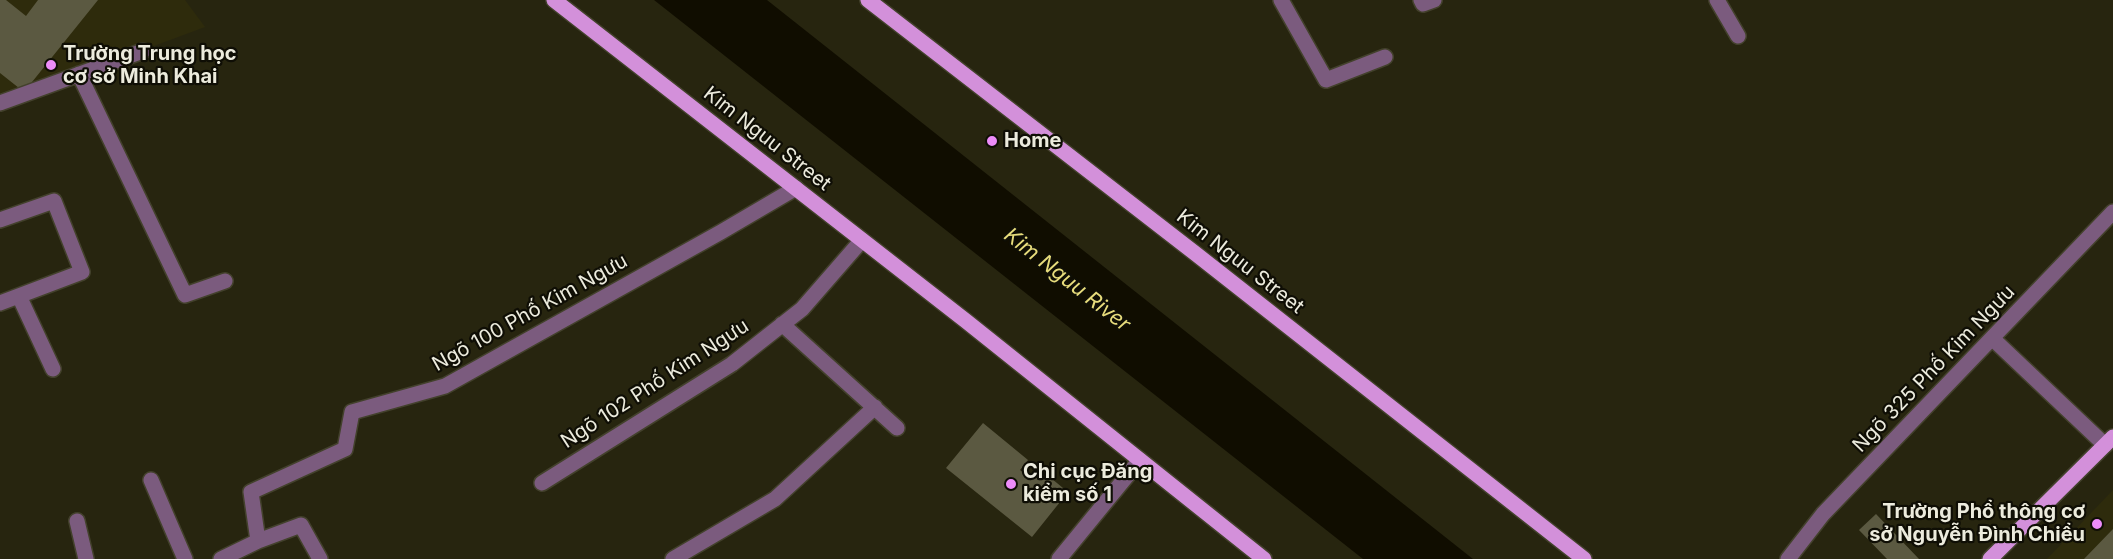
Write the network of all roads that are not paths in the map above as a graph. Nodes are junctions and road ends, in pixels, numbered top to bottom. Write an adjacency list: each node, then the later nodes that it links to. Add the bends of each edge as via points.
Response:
1 (554, 0): 12 (main road, Kim Nguu Street)
2 (868, 0): 38 (main road, Kim Nguu Street)
3 (1281, 0): 9 (street, via 1326,80)
4 (1421, 0): 5 (street, via 1423,4)
5 (1434, 0)
6 (1716, 0): 7 (street)
7 (1738, 36)
8 (143, 51): 10 (street)
9 (1385, 57)
10 (79, 74): 11 (street); 16 (street, via 185,295)
11 (0, 103)
12 (796, 188): 15 (main road, Kim Nguu Street); 29 (street, Ngõ 100 Phố Kim Ngưu, via 445,386 352,412 345,449 251,492)
13 (2113, 212): 20 (street, Ngõ 325 Phố Kim Ngưu)
14 (0, 220): 17 (street, via 54,201 82,272)
15 (862, 240): 19 (street, Ngõ 102 Phố Kim Ngưu, via 802,309); 25 (main road, Kim Nguu Street)
16 (225, 281)
17 (19, 296): 18 (street); 21 (street)
18 (0, 303)
19 (782, 324): 22 (street); 27 (street, Ngõ 102 Phố Kim Ngưu, via 732,364)
20 (1993, 339): 24 (street); 39 (street, Ngõ 325 Phố Kim Ngưu, via 1822,514)
21 (53, 369)
22 (875, 407): 23 (street); 35 (street, via 775,499)
23 (897, 428)
24 (2109, 441): 30 (main road)
25 (1140, 460): 36 (street); 37 (main road, Kim Nguu Street)
26 (151, 480): 32 (street)
27 (542, 483)
28 (77, 521): 31 (street)
29 (258, 541): 33 (street); 34 (street, via 300,525)
30 (1997, 557)
31 (86, 559)
32 (185, 559)
33 (221, 559)
34 (321, 559)
35 (673, 559)
36 (1059, 559)
37 (1264, 559)
38 (1584, 559)
39 (1788, 559)

